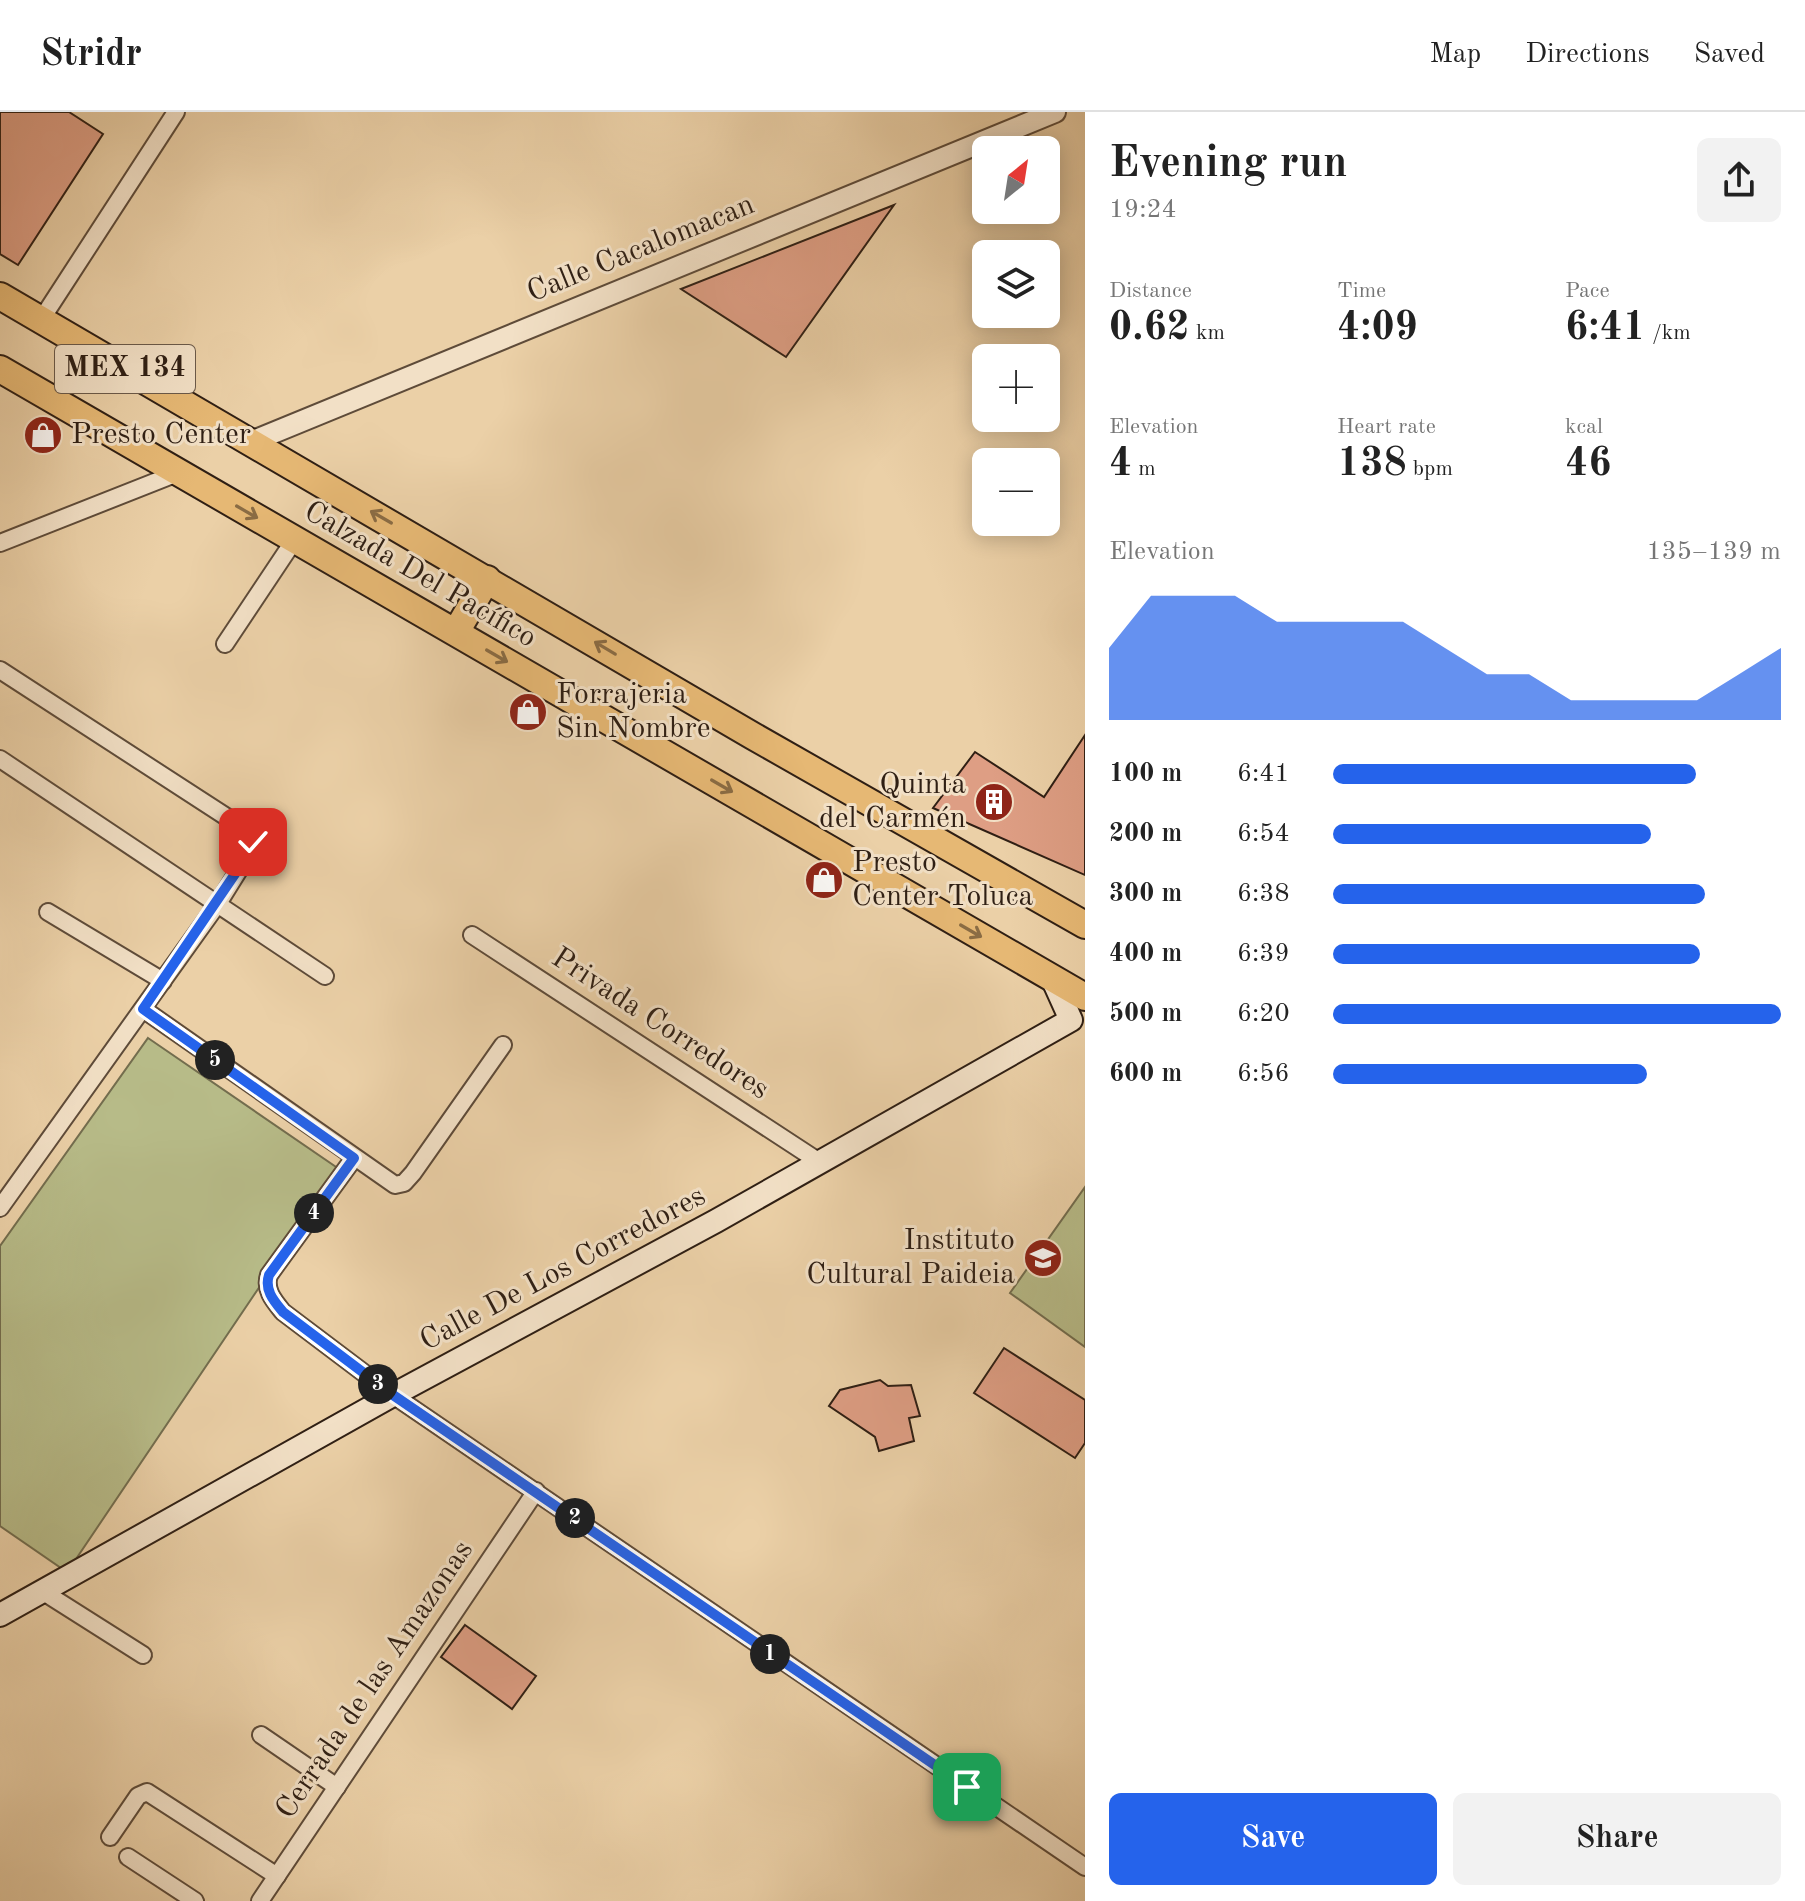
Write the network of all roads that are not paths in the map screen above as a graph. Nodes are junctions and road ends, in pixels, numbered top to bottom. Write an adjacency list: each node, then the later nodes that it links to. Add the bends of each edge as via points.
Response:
1 (176, 112): 4 (street)
2 (1055, 112): 6 (street, Calle Cacalomacan)
3 (0, 296): 4 (main road, MEX 134)
4 (41, 320): 6 (main road, MEX 134)
5 (0, 369): 7 (main road, MEX 134)
6 (251, 442): 10 (main road, Calzada Del Pacífico / MEX 134, one-way to 6)
7 (180, 472): 8 (main road, Calzada Del Pacífico / MEX 134, one-way to 8); 9 (street)
8 (295, 539): 11 (main road, Calzada Del Pacífico / MEX 134); 12 (street)
9 (0, 543)
10 (487, 579): 11 (main road); 17 (main road, Calzada Del Pacífico / MEX 134, one-way to 10)
11 (456, 632): 20 (main road, Calzada Del Pacífico / MEX 134, one-way to 20)
12 (225, 644)
13 (0, 670): 15 (street, via 242,827 252,838 252,849)
14 (0, 759): 15 (street)
15 (219, 902): 19 (street); 21 (street)
16 (48, 912): 21 (street)
17 (1085, 925)
18 (472, 935): 26 (street, Privada Corredores)
19 (325, 976)
20 (1052, 978): 22 (main road, Calzada Del Pacífico / MEX 134); 26 (main road, Calle De Los Corredores, via 1071,1020)
21 (163, 981): 23 (street)
22 (1085, 997)
23 (143, 1009): 25 (street); 27 (street)
24 (503, 1045): 25 (street, via 404,1183 392,1183)
25 (354, 1158): 28 (street, via 269,1275 267,1286 283,1312)
26 (818, 1161): 28 (main road, Calle De Los Corredores)
27 (0, 1208)
28 (393, 1395): 29 (street); 30 (main road, Calle De Los Corredores)
29 (536, 1491): 34 (street, Cerrada de las Amazonas); 37 (street)
30 (42, 1591): 31 (main road, Calle De Los Corredores); 32 (street)
31 (0, 1615)
32 (143, 1655)
33 (261, 1735): 34 (street)
34 (337, 1787): 38 (street, Cerrada de las Amazonas)
35 (110, 1837): 38 (street, via 138,1796 147,1792)
36 (128, 1857): 39 (street)
37 (1085, 1867)
38 (277, 1876): 40 (street, Cerrada de las Amazonas)
39 (195, 1901)
40 (260, 1901)

